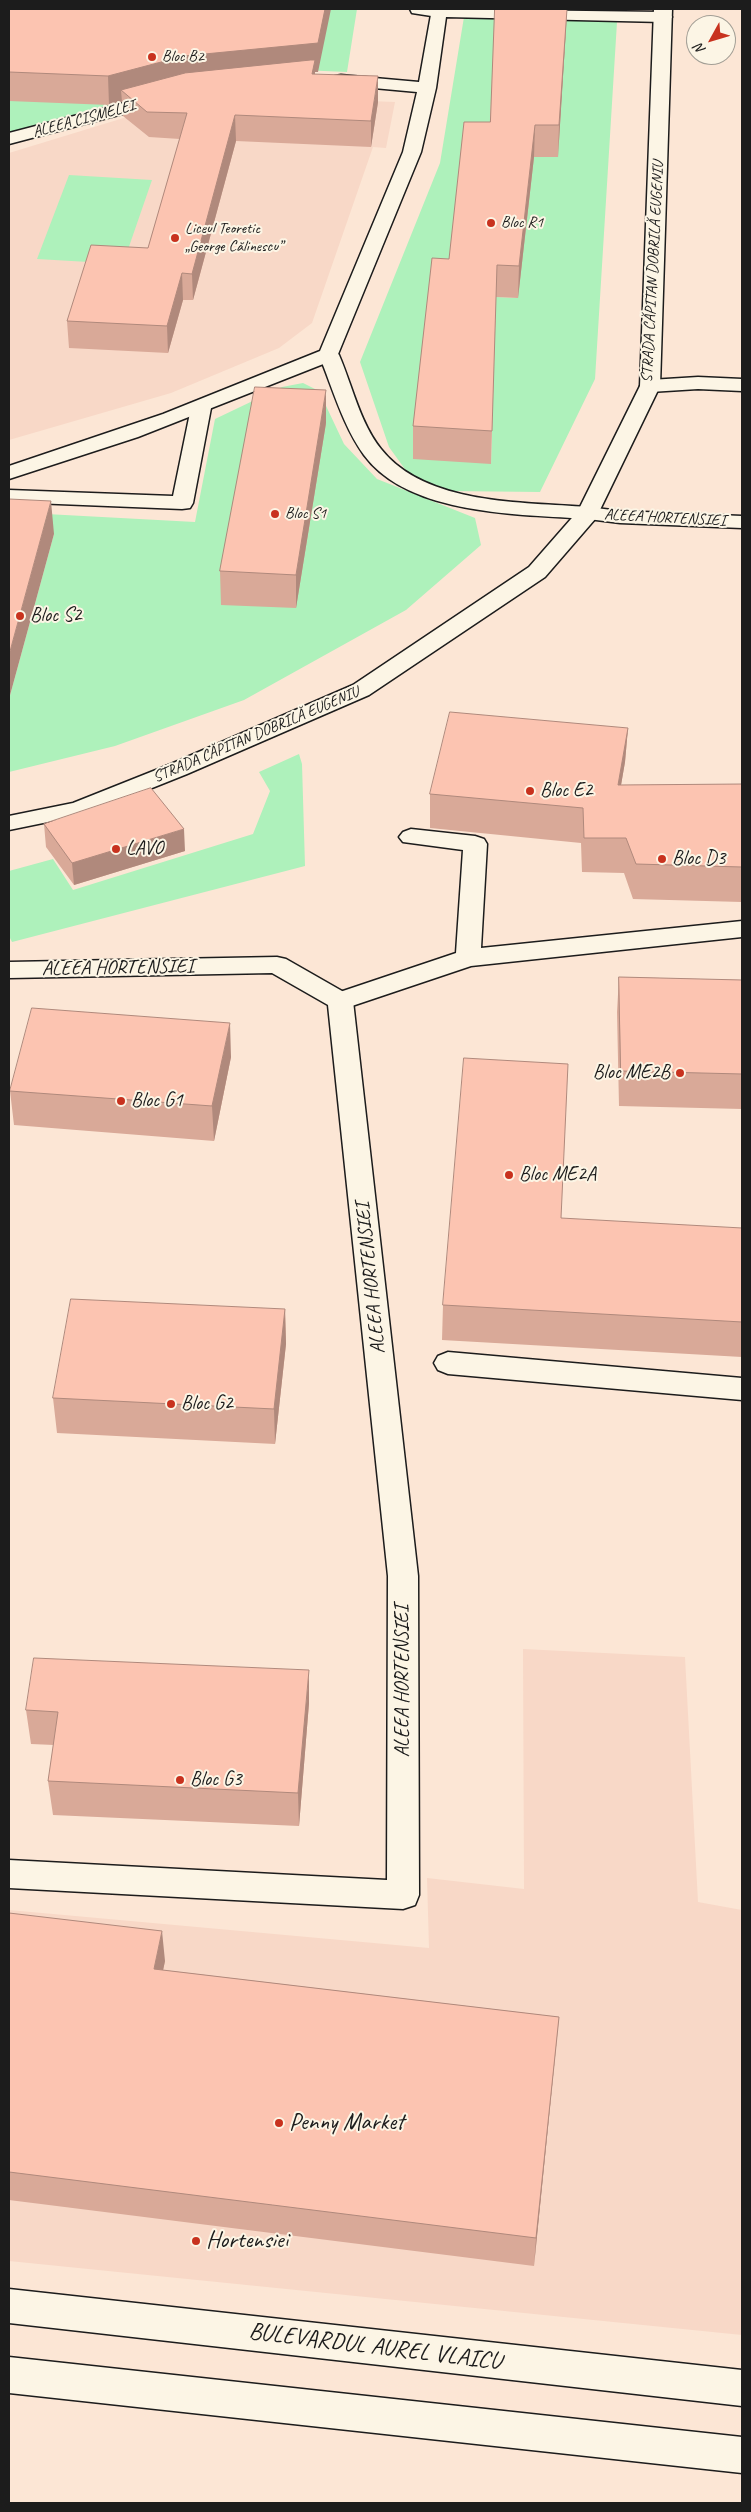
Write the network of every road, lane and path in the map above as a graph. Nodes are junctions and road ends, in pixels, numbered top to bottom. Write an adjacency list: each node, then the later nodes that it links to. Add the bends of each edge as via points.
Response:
1 (418, 9): 2 (street)
2 (438, 12): 3 (street); 5 (street)
3 (663, 13): 10 (street, STRADA CĂPITAN DOBRILĂ EUGENIU)
4 (321, 78): 5 (street)
5 (427, 88): 8 (street, via 412,152)
6 (176, 94): 7 (street, ALEEA CIȘMELEI)
7 (9, 139)
8 (330, 355): 11 (street); 14 (street, ALEEA HORTENSIEI, via 358,426 374,454 404,482 458,501)
9 (742, 385): 10 (street)
10 (650, 386): 14 (street, STRADA CĂPITAN DOBRILĂ EUGENIU)
11 (201, 408): 12 (street); 13 (street, via 182,503)
12 (9, 473)
13 (9, 496)
14 (588, 513): 15 (street, ALEEA HORTENSIEI, via 620,518); 16 (street, STRADA CĂPITAN DOBRILĂ EUGENIU, via 537,572 361,690 79,809)
15 (742, 522)
16 (9, 823)
17 (411, 837): 19 (street, via 475,844)
18 (742, 929): 19 (street)
19 (468, 958): 21 (street)
20 (9, 970): 21 (street, ALEEA HORTENSIEI, via 277,965)
21 (340, 1001): 24 (street, ALEEA HORTENSIEI, via 403,1576 403,1895)
22 (448, 1363): 23 (street)
23 (742, 1389)
24 (9, 1874)
25 (9, 2306): 27 (street, BULEVARDUL AUREL VLAICU)
26 (9, 2375): 28 (street)
27 (742, 2388)
28 (742, 2455)

